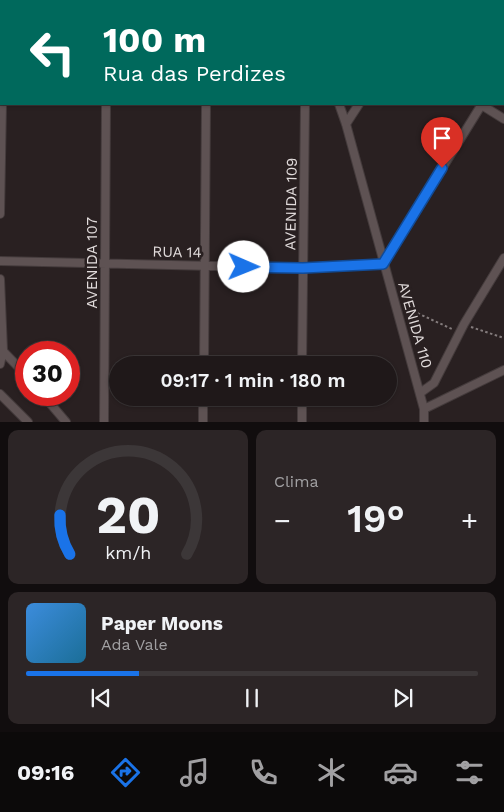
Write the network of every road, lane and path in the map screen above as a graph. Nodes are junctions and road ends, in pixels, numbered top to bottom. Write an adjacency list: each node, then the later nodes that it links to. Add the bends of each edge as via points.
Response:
1 (2, 105): 11 (street)
2 (106, 105): 15 (street, AVENIDA 107)
3 (206, 105): 16 (street)
4 (305, 105): 17 (street, AVENIDA 109)
5 (339, 105): 10 (street, AVENIDA 110)
6 (358, 105): 10 (street)
7 (480, 105): 14 (street)
8 (483, 105): 9 (street)
9 (504, 119)
10 (346, 124): 14 (street, AVENIDA 110)
11 (0, 214)
12 (504, 258): 20 (street)
13 (0, 261): 15 (street, RUA 14)
14 (383, 264): 17 (street, RUA 14); 19 (street, AVENIDA 110)
15 (106, 265): 16 (street, RUA 14); 37 (street, AVENIDA 107)
16 (205, 266): 17 (street, RUA 14); 24 (street)
17 (303, 268): 25 (street, AVENIDA 109)
18 (0, 279): 23 (street)
19 (396, 302): 21 (path); 29 (street, AVENIDA 110)
20 (464, 324): 21 (street); 22 (path)
21 (460, 333): 29 (street, via 434,383)
22 (504, 338)
23 (1, 349): 26 (street); 27 (street)
24 (204, 356)
25 (302, 356)
26 (0, 364)
27 (15, 364)
28 (504, 370): 34 (street)
29 (420, 393): 34 (street, AVENIDA 110)
30 (0, 394): 35 (street)
31 (52, 406): 36 (street)
32 (203, 406): 38 (street)
33 (302, 406): 39 (street)
34 (424, 409): 40 (street, AVENIDA 110)
35 (28, 422)
36 (66, 422)
37 (104, 422)
38 (203, 422)
39 (302, 422)
40 (424, 422)

